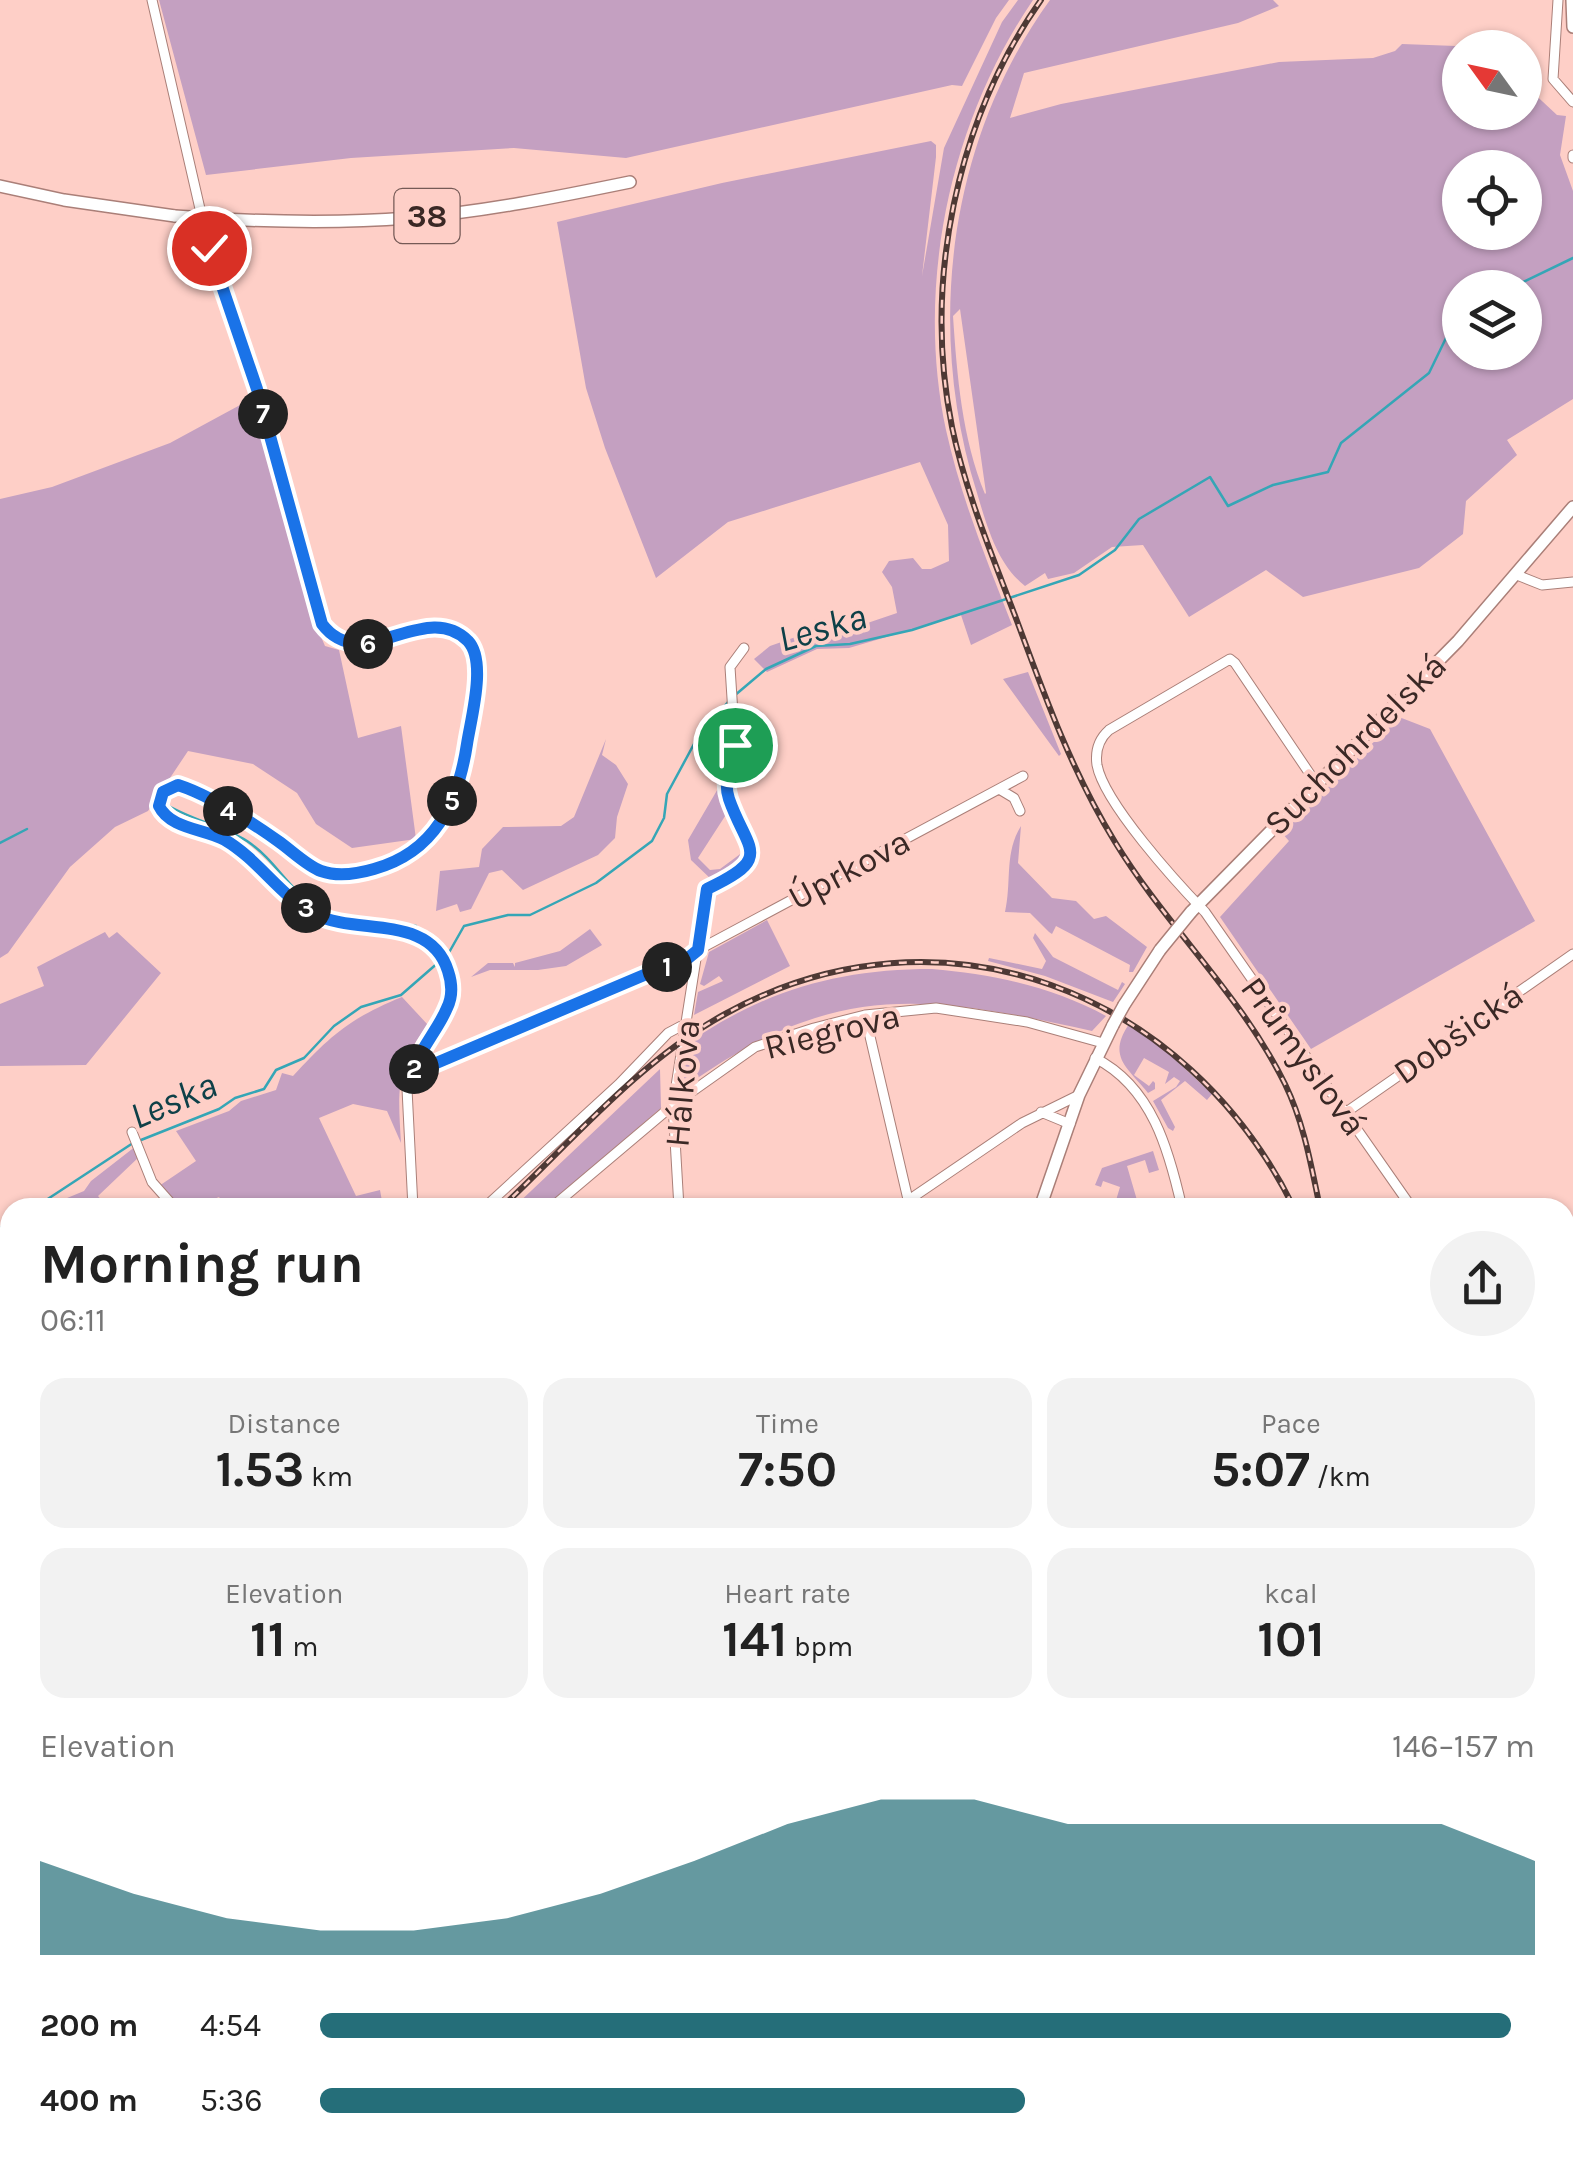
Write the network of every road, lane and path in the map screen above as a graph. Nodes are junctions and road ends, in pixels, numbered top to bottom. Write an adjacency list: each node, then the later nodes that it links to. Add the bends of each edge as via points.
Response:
1 (152, 0): 23 (street, via 209,248 257,389 322,624 344,643 362,646 441,626 472,646 478,668 462,778 422,846 392,864 354,875 320,871 178,785 163,792 159,806 171,820 246,853 318,916 422,936 438,950 452,987 448,1008)
2 (1558, 0): 5 (street, via 1553,79)
3 (1572, 0): 4 (main road)
4 (1573, 27)
5 (1573, 102)
6 (630, 182): 7 (main road, 38, bridge, via 483,210 314,222 175,216)
7 (0, 186)
8 (1573, 507): 9 (main road, Suchohrdelská)
9 (1516, 575): 10 (street, via 1542,585); 13 (main road, Suchohrdelská)
10 (1573, 582)
11 (744, 648): 17 (street, Hálkova, via 730,666 735,745 726,782 752,846 744,867 707,889)
12 (1023, 776): 14 (street, Úprkova)
13 (1316, 783): 16 (main road, Suchohrdelská); 16 (street, Průmyslová, via 1232,660 1106,733 1098,744 1100,774)
14 (1000, 788): 15 (street); 17 (street, Úprkova)
15 (1020, 812)
16 (1194, 908): 21 (main road, Suchohrdelská, bridge); 27 (street, Průmyslová)
17 (698, 950): 20 (street, Hálkova); 23 (street, Úprkova, via 682,963)
18 (1573, 954): 27 (street, Dobšická)
19 (865, 1015): 21 (street, Riegrova, via 936,1008); 25 (street, Riegrova, via 755,1047); 35 (street)
20 (685, 1024): 25 (street, Hálkova); 32 (street)
21 (1103, 1043): 22 (main road, Suchohrdelská)
22 (1095, 1058): 24 (main road, Suchohrdelská); 38 (street, via 1124,1078 1156,1122)
23 (414, 1069): 31 (street, via 407,1089)
24 (1079, 1095): 26 (street); 28 (main road, Suchohrdelská)
25 (673, 1106): 33 (street, Riegrova); 34 (street, Hálkova)
26 (1041, 1112): 28 (street); 36 (street)
27 (1345, 1113): 39 (street, Průmyslová)
28 (1070, 1124): 37 (main road, Suchohrdelská)
29 (135, 1138): 30 (street)
30 (166, 1198)
31 (412, 1198)
32 (495, 1198)
33 (563, 1198)
34 (678, 1198)
35 (908, 1198)
36 (918, 1198)
37 (1044, 1198)
38 (1180, 1198)
39 (1405, 1198)

